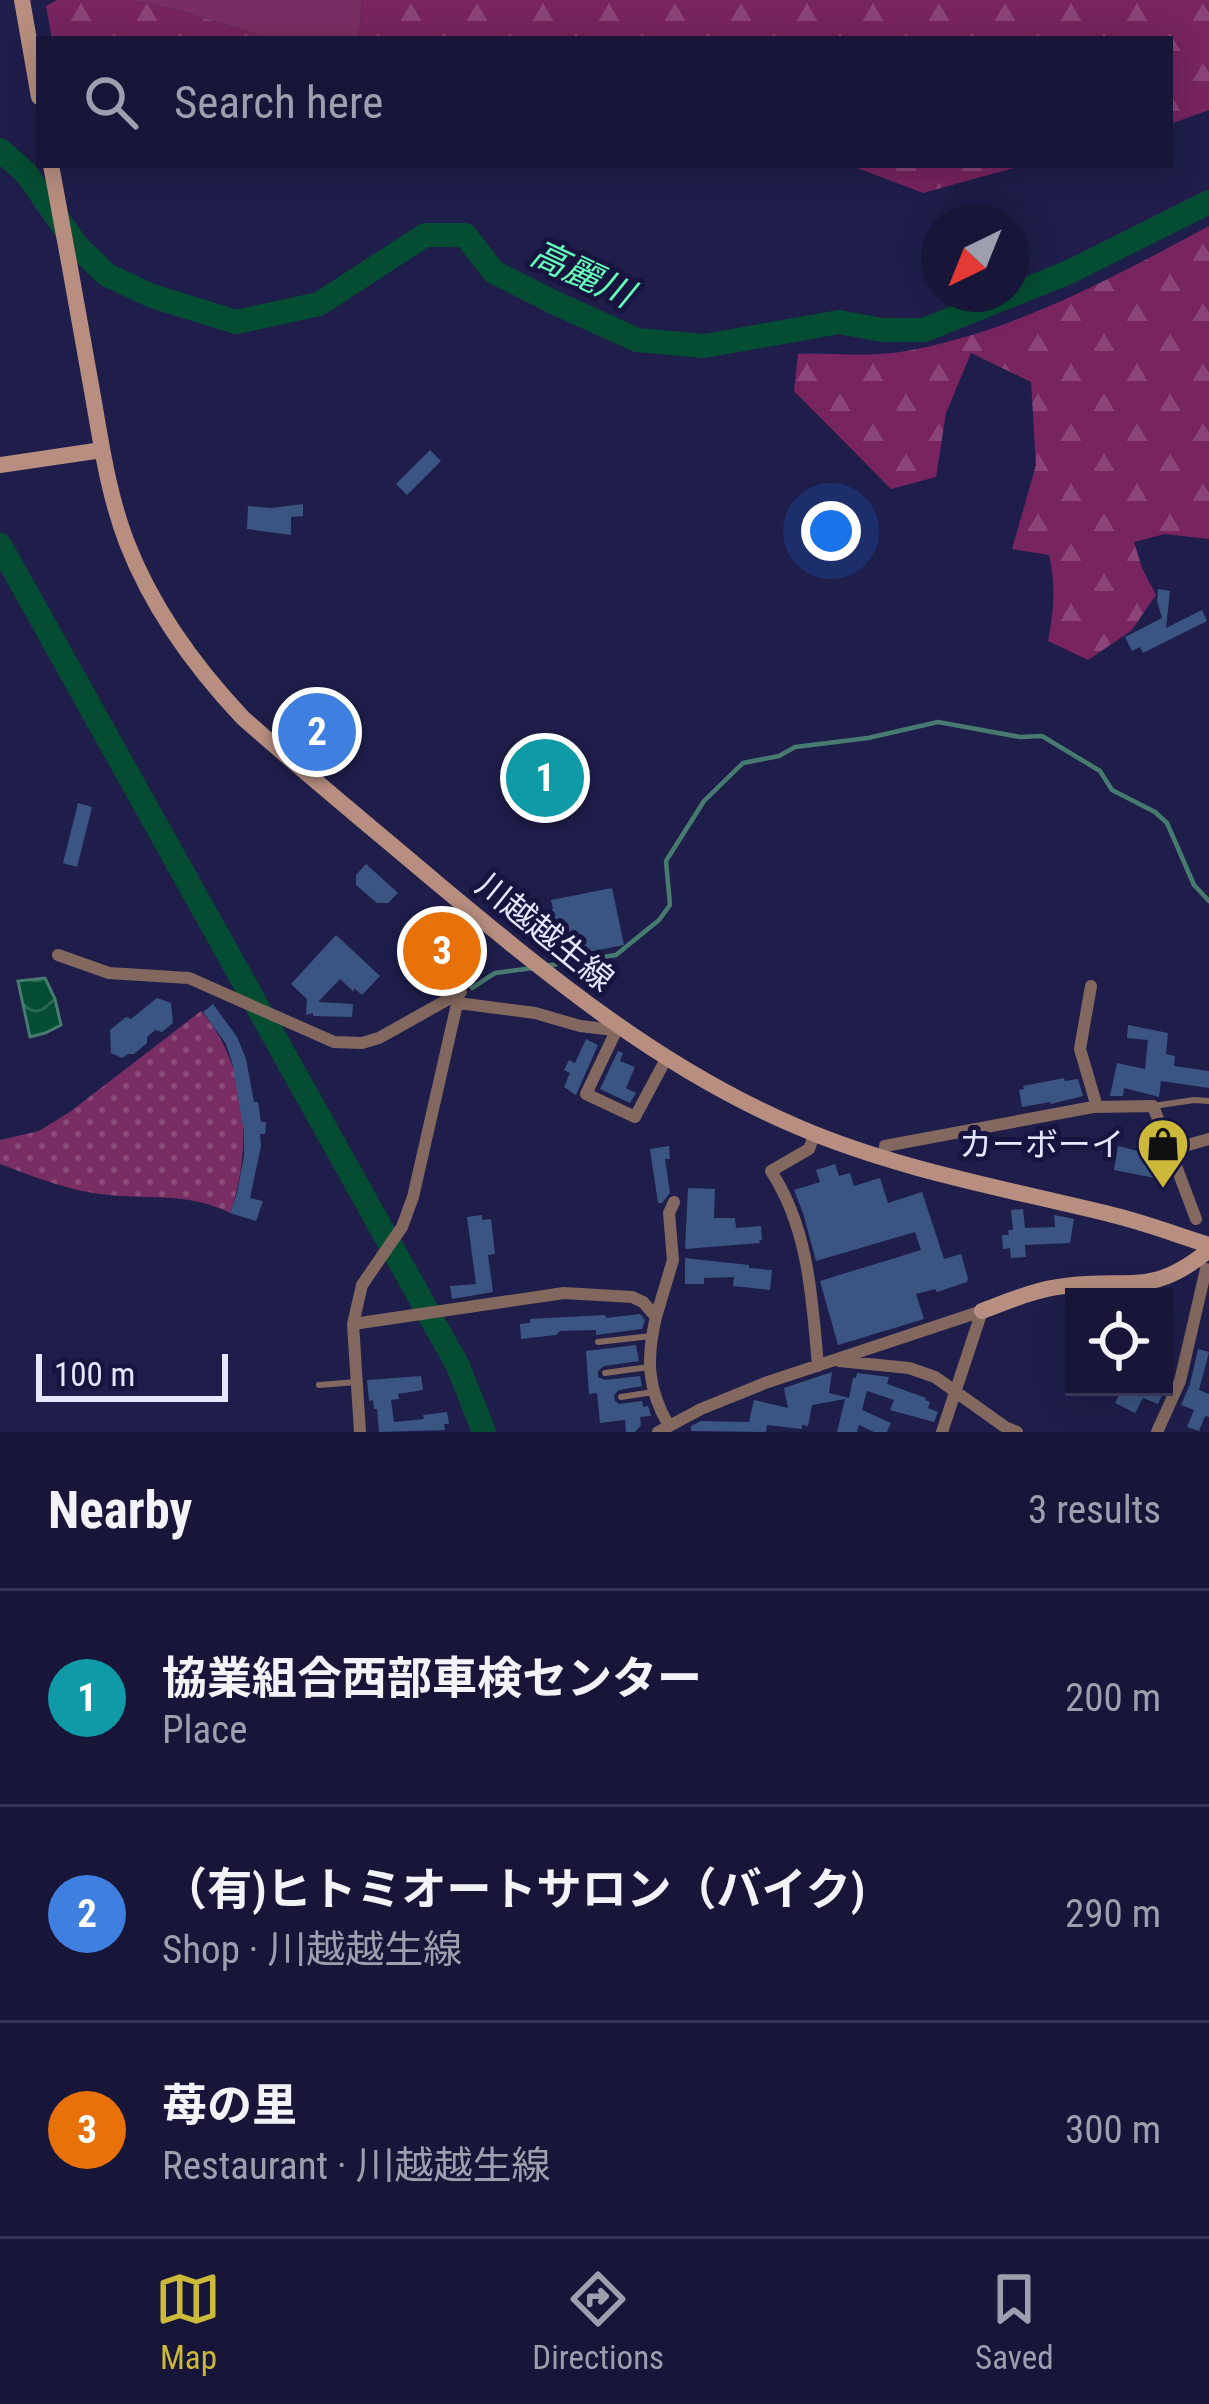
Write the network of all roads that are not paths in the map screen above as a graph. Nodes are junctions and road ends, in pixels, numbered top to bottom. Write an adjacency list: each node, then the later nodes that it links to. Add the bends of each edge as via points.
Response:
1 (22, 0): 2 (main road)
2 (36, 80)
3 (52, 168): 4 (main road, 川越越生線)
4 (102, 450): 5 (main road); 6 (main road, 川越越生線, via 126,542 154,601 215,688)
5 (0, 464)
6 (477, 916): 9 (street); 10 (main road, 川越越生線)
7 (58, 956): 9 (street, via 109,973 189,977 334,1042 380,1038)
8 (1090, 986): 14 (street, via 1080,1049)
9 (460, 998): 10 (street); 24 (street, via 413,1197 358,1294)
10 (620, 1031): 11 (main road, 川越越生線); 11 (street, via 586,1094 635,1117)
11 (666, 1059): 15 (main road, 川越越生線)
12 (1209, 1101): 13 (lane)
13 (1153, 1106): 14 (street); 17 (street)
14 (1097, 1107): 18 (street, via 885,1146)
15 (814, 1133): 18 (main road, 川越越生線); 28 (street, via 808,1149 771,1171 809,1263)
16 (1209, 1139): 17 (street)
17 (1170, 1150): 20 (street)
18 (884, 1158): 21 (main road, 川越越生線, via 1117,1216)
19 (674, 1202): 23 (street, via 674,1260)
20 (1196, 1219)
21 (1208, 1255): 22 (main road, via 1145,1284 1042,1289); 40 (street, via 1180,1381)
22 (982, 1311): 27 (street); 34 (street)
23 (656, 1317): 24 (street, via 632,1298 564,1293); 25 (street)
24 (353, 1324): 31 (street)
25 (652, 1336): 26 (lane); 29 (street)
26 (598, 1342)
27 (837, 1360): 28 (street); 34 (street, via 909,1368)
28 (818, 1366): 36 (street)
29 (649, 1367): 30 (lane); 33 (street)
30 (605, 1373)
31 (357, 1382): 32 (lane); 37 (street)
32 (319, 1385)
33 (653, 1392): 35 (lane); 36 (street)
34 (957, 1392): 38 (street); 39 (street)
35 (621, 1397)
36 (672, 1428)
37 (361, 1432)
38 (942, 1432)
39 (1017, 1432)
40 (1157, 1432)

